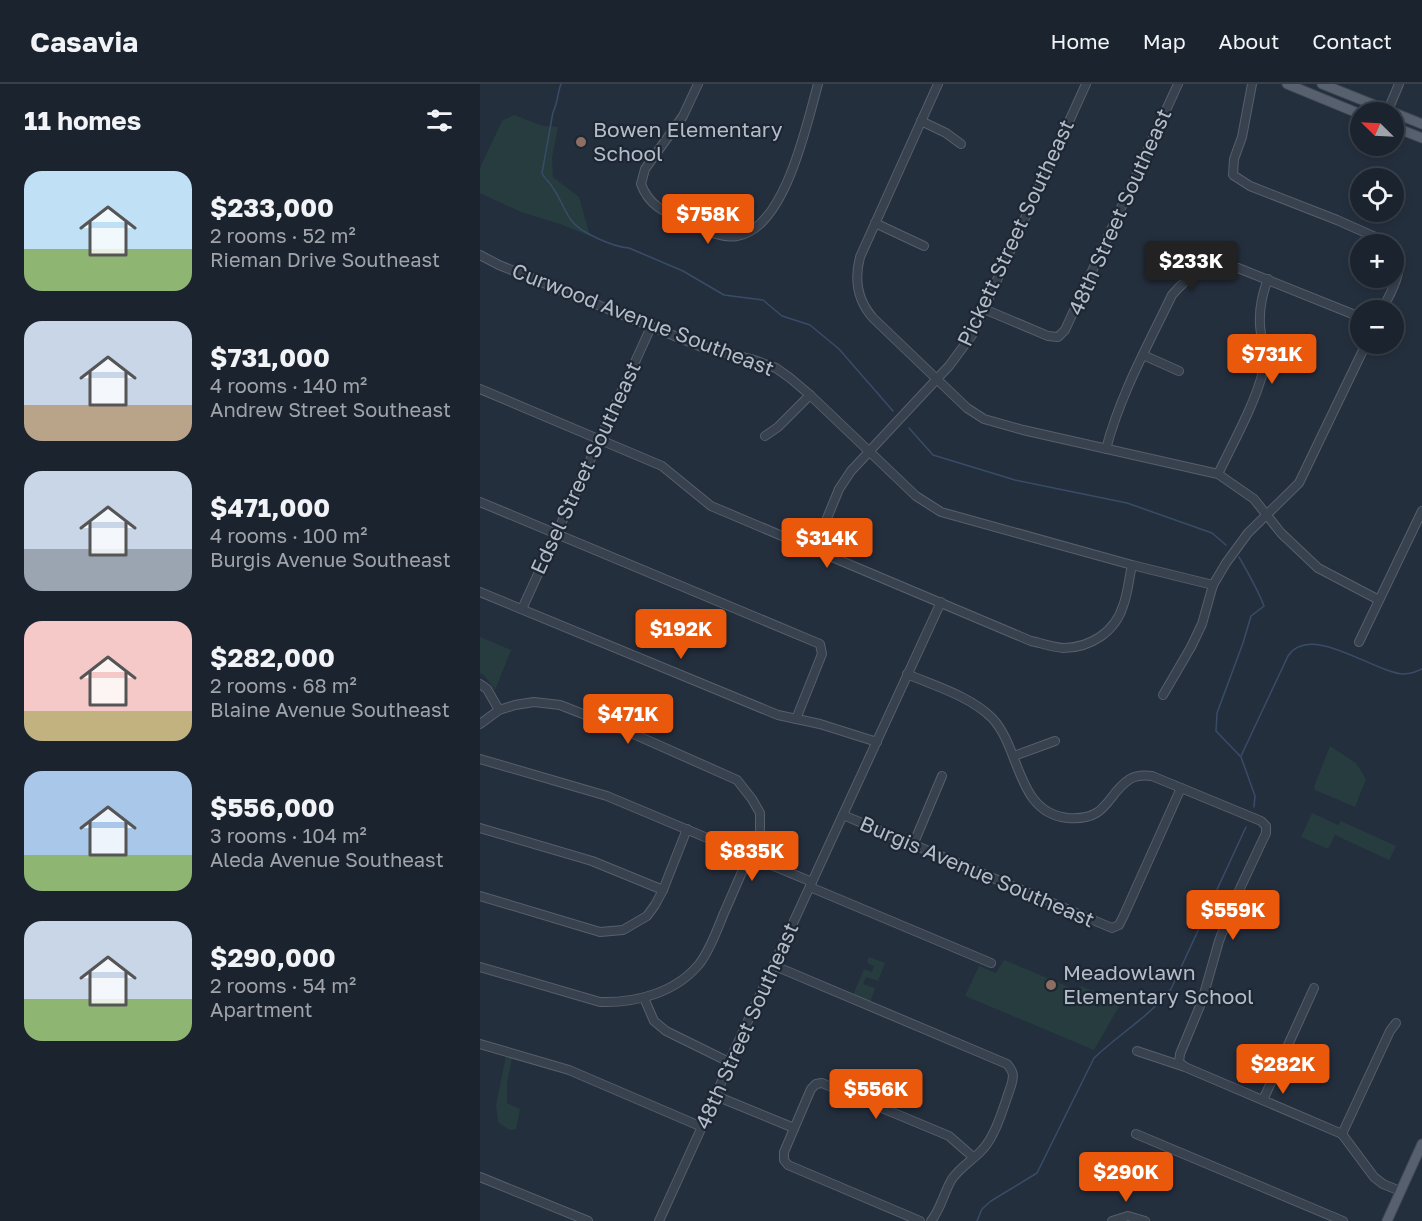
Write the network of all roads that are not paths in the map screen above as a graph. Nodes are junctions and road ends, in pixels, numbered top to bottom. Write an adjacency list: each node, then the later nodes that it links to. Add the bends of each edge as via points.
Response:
1 (699, 84): 2 (street, via 683,116 645,170 641,184 650,202 665,212 711,232 738,237 760,224 784,190)
2 (818, 84)
3 (939, 84): 16 (street)
4 (1086, 84): 26 (street, Pickett Street Southeast)
5 (1178, 84): 26 (street, 48th Street Southeast, via 1069,324 1058,338)
6 (1252, 84): 22 (street, via 1233,175 1250,186)
7 (1287, 84): 10 (main road)
8 (1322, 84): 11 (main road)
9 (1399, 84): 12 (street)
10 (1327, 100): 13 (main road); 14 (main road)
11 (1364, 102)
12 (1390, 102)
13 (1350, 104)
14 (1350, 110)
15 (1404, 118): 17 (main road)
16 (921, 121): 20 (street); 21 (street)
17 (1422, 124)
18 (1404, 131): 19 (main road)
19 (1422, 138)
20 (961, 144)
21 (875, 223): 23 (street); 32 (street, via 857,269 862,302 873,318)
22 (1365, 234)
23 (924, 246)
24 (480, 255): 28 (street, Curwood Avenue Southeast)
25 (1268, 279): 27 (street); 30 (street, via 1238,268 1217,267 1199,272 1172,295); 39 (street, via 1260,310 1263,371)
26 (984, 309): 32 (street, Pickett Street Southeast, via 967,342)
27 (1350, 313)
28 (651, 327): 34 (street, Curwood Avenue Southeast, via 702,347 763,362); 36 (street, Edsel Street Southeast)
29 (1361, 354): 42 (street, via 1299,483)
30 (1143, 355): 31 (street); 37 (street)
31 (1179, 371)
32 (936, 379): 37 (street, via 984,419); 38 (street, Pickett Street Southeast)
33 (480, 389): 36 (street)
34 (810, 395): 35 (street); 38 (street, Curwood Avenue Southeast)
35 (765, 436)
36 (600, 439): 43 (street, Edsel Street Southeast); 44 (street, via 662,466 711,506)
37 (1106, 449): 39 (street)
38 (868, 451): 44 (street, Pickett Street Southeast, via 839,489); 45 (street, Curwood Avenue Southeast, via 916,496 941,512)
39 (1218, 474): 42 (street, via 1254,500)
40 (480, 502): 43 (street)
41 (1422, 511): 48 (street)
42 (1268, 516): 46 (street, via 1248,533); 48 (street, via 1318,568)
43 (555, 534): 50 (street, Edsel Street Southeast); 56 (street, via 820,644 822,654)
44 (814, 550): 49 (street)
45 (1132, 565): 46 (street, Curwood Avenue Southeast); 49 (street, via 1119,616 1106,633 1084,644 1063,648 1031,640)
46 (1214, 585): 54 (street, via 1202,624)
47 (480, 592): 50 (street)
48 (1378, 600): 51 (street)
49 (941, 602): 52 (street, 48th Street Southeast)
50 (522, 609): 56 (street)
51 (1359, 642)
52 (907, 674): 59 (street, 48th Street Southeast); 60 (street, via 981,708 994,720)
53 (480, 684): 55 (street)
54 (1163, 695)
55 (499, 710): 57 (street); 68 (street, via 534,702 560,705 737,780 760,813 760,833)
56 (796, 719): 59 (street)
57 (480, 724)
58 (1055, 741): 60 (street)
59 (876, 742): 64 (street, 48th Street Southeast)
60 (1014, 756): 63 (street, via 1030,795 1044,810 1066,818 1092,815 1107,806 1131,778 1140,775)
61 (480, 759): 66 (street, via 607,796)
62 (942, 776): 67 (street)
63 (1181, 788): 67 (street, Burgis Avenue Southeast, via 1124,915 1119,925 1112,928); 81 (street, via 1266,826 1219,941 1202,1001 1180,1054 1179,1062)
64 (843, 815): 67 (street, Burgis Avenue Southeast); 69 (street, 48th Street Southeast)
65 (480, 828): 70 (street, via 592,861)
66 (687, 829): 68 (street); 70 (street)
67 (913, 845)
68 (749, 855): 69 (street); 76 (street, via 700,962 664,991)
69 (811, 884): 72 (street); 73 (street, 48th Street Southeast)
70 (663, 890): 71 (street, via 647,916 623,930 611,932 586,929)
71 (480, 896)
72 (991, 963)
73 (775, 966): 80 (street, 48th Street Southeast); 89 (street, via 1007,1064 1013,1071 1011,1086 988,1142)
74 (480, 967): 76 (street, via 600,1002)
75 (1314, 988): 83 (street)
76 (644, 998): 80 (street, via 654,1021)
77 (1396, 1023): 87 (street)
78 (480, 1044): 84 (street, via 569,1070)
79 (1137, 1051): 81 (street)
80 (729, 1062): 82 (street, 48th Street Southeast)
81 (1185, 1067): 83 (street)
82 (716, 1096): 84 (street, 48th Street Southeast); 85 (street)
83 (1263, 1100): 87 (street)
84 (702, 1127): 93 (street, 48th Street Southeast)
85 (794, 1128): 89 (street, via 811,1089 822,1083 949,1136); 94 (street, via 784,1152 788,1165)
86 (1136, 1134): 98 (street)
87 (1342, 1134): 91 (street, via 1374,1177)
88 (1422, 1144): 91 (main road)
89 (972, 1157): 95 (street, via 952,1180)
90 (480, 1177): 92 (street)
91 (1400, 1191): 99 (main road)
92 (588, 1221)
93 (659, 1221)
94 (920, 1221)
95 (931, 1221)
96 (1112, 1221): 97 (street, via 1128,1216)
97 (1144, 1221)
98 (1343, 1221)
99 (1387, 1221)

